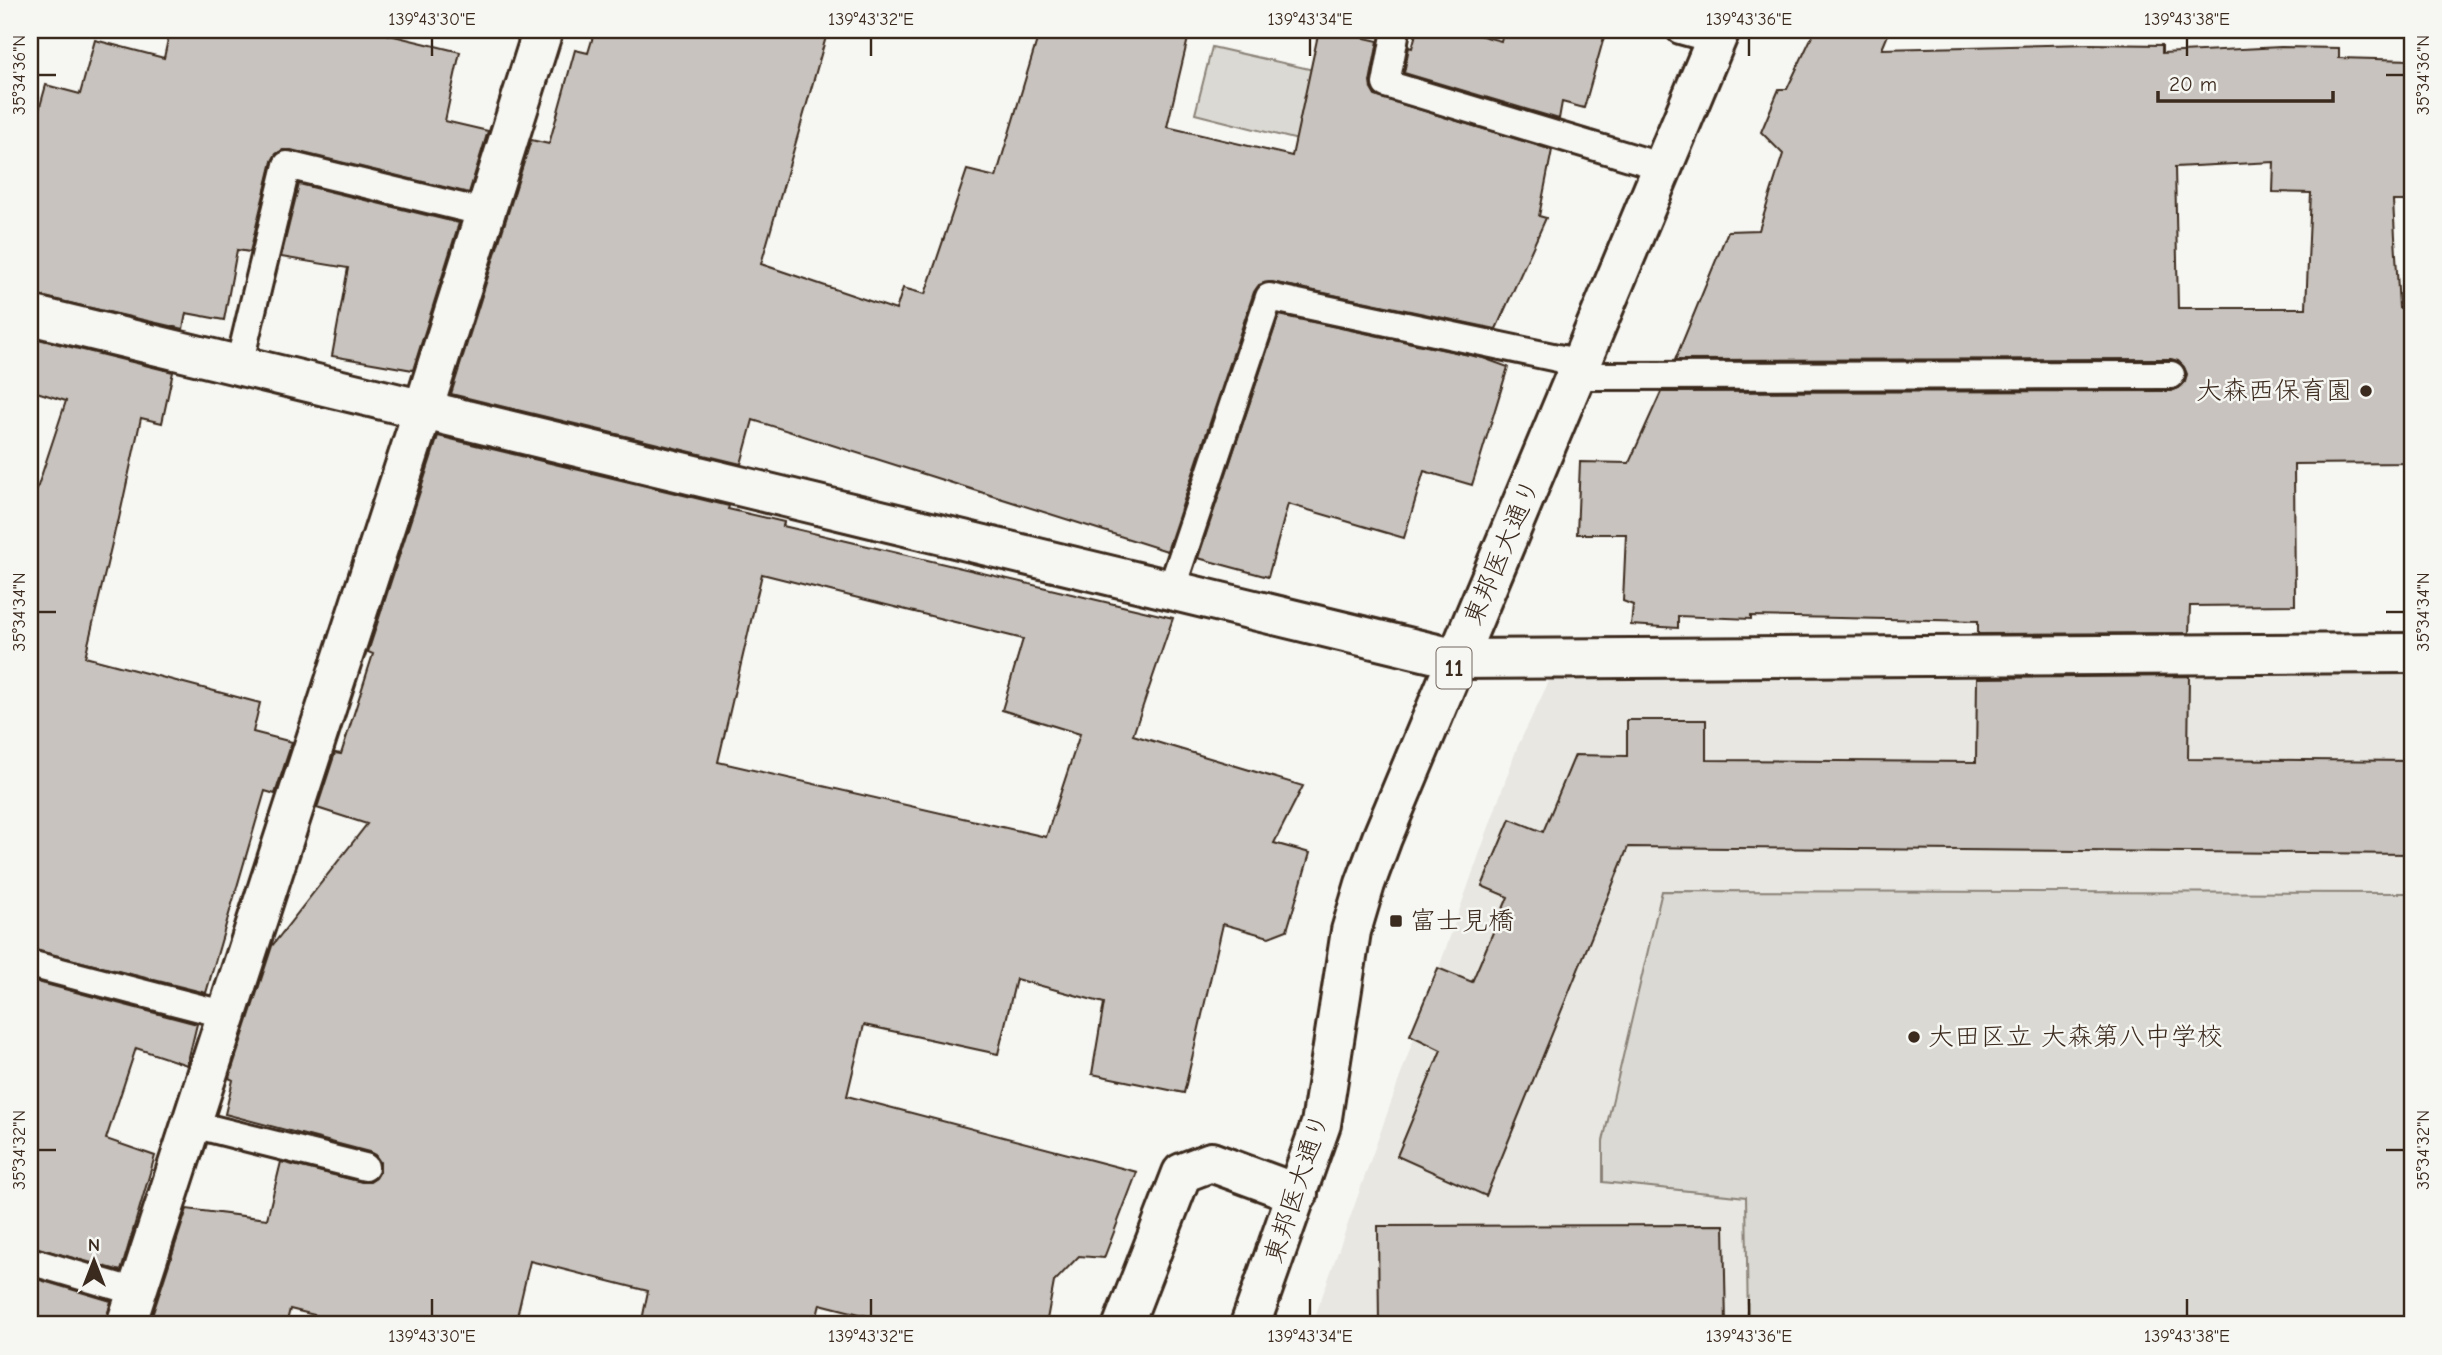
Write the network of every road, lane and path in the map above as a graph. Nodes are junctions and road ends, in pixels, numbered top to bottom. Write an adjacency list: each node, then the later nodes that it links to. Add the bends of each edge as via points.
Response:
1 (544, 30): 5 (street)
2 (1396, 30): 4 (lane, via 1386,84)
3 (1705, 33): 4 (street, 東邦医大通り / 11)
4 (1663, 167): 8 (street, 東邦医大通り / 11)
5 (486, 213): 7 (lane, via 287,165); 10 (street)
6 (30, 315): 7 (street)
7 (239, 365): 10 (street)
8 (1578, 369): 9 (lane); 11 (lane, via 1269,297); 13 (street, 東邦医大通り / 11)
9 (2171, 375)
10 (423, 410): 11 (street); 15 (street)
11 (1171, 590): 13 (street)
12 (2412, 653): 13 (street)
13 (1457, 659): 18 (street, 東邦医大通り / 11, via 1365,884 1352,931 1321,1124)
14 (30, 964): 15 (lane)
15 (227, 1015): 16 (street)
16 (192, 1124): 17 (lane); 20 (street)
17 (365, 1167)
18 (1298, 1194): 21 (street, via 1211,1162 1182,1173); 22 (street, 東邦医大通り / 11)
19 (30, 1261): 20 (lane)
20 (131, 1309)
21 (1123, 1325)
22 (1250, 1325)

